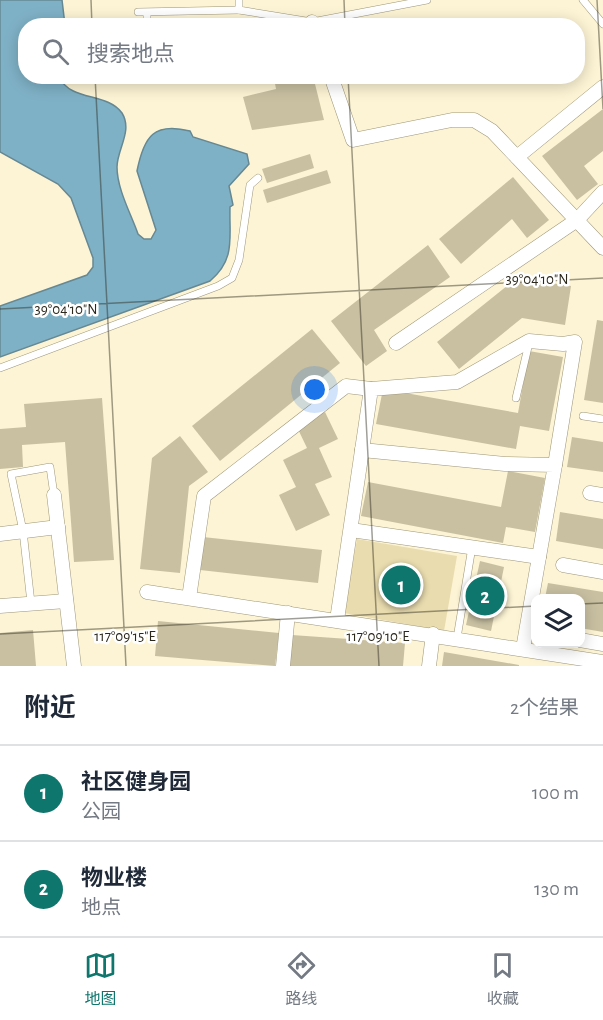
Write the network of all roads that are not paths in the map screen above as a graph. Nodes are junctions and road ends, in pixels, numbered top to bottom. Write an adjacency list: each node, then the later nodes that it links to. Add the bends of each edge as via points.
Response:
1 (239, 0): 4 (lane)
2 (427, 0): 9 (lane)
3 (583, 0): 10 (lane)
4 (239, 10): 6 (lane); 8 (lane)
5 (138, 12): 6 (lane)
6 (147, 13): 7 (lane)
7 (147, 18)
8 (281, 18)
9 (342, 18)
10 (603, 24)
11 (334, 84): 13 (street, via 353,140 452,120 474,120 492,131)
12 (603, 87): 13 (street)
13 (517, 157): 16 (street)
14 (258, 178): 20 (lane, via 250,185 239,260 232,278)
15 (603, 192): 16 (street)
16 (577, 220): 17 (street); 19 (street)
17 (603, 248)
18 (530, 341): 21 (street, via 458,382); 22 (lane); 26 (street, via 575,342)
19 (396, 343)
20 (0, 368)
21 (371, 389): 25 (street); 37 (street, via 346,386 204,496)
22 (516, 398)
23 (583, 416): 24 (lane)
24 (603, 419)
25 (362, 450): 26 (street); 29 (street)
26 (555, 465): 33 (street)
27 (54, 495): 28 (street); 30 (lane, via 50,467 11,474)
28 (58, 527): 30 (street); 38 (street)
29 (351, 530): 32 (street); 42 (street)
30 (23, 531): 31 (street); 39 (lane)
31 (0, 534)
32 (472, 547): 33 (street); 44 (lane)
33 (539, 557): 47 (street)
34 (563, 566): 35 (street)
35 (603, 572)
36 (147, 592): 37 (street)
37 (189, 598): 41 (street)
38 (66, 601): 39 (street); 50 (street)
39 (31, 603): 40 (street)
40 (0, 606)
41 (288, 613): 42 (street); 51 (street)
42 (337, 620): 43 (street)
43 (433, 634): 44 (street); 52 (street)
44 (457, 638): 47 (street)
45 (585, 641): 46 (street)
46 (603, 644)
47 (523, 649): 48 (street)
48 (568, 661): 49 (street)
49 (603, 662)
50 (74, 666)
51 (283, 666)
52 (429, 666)

